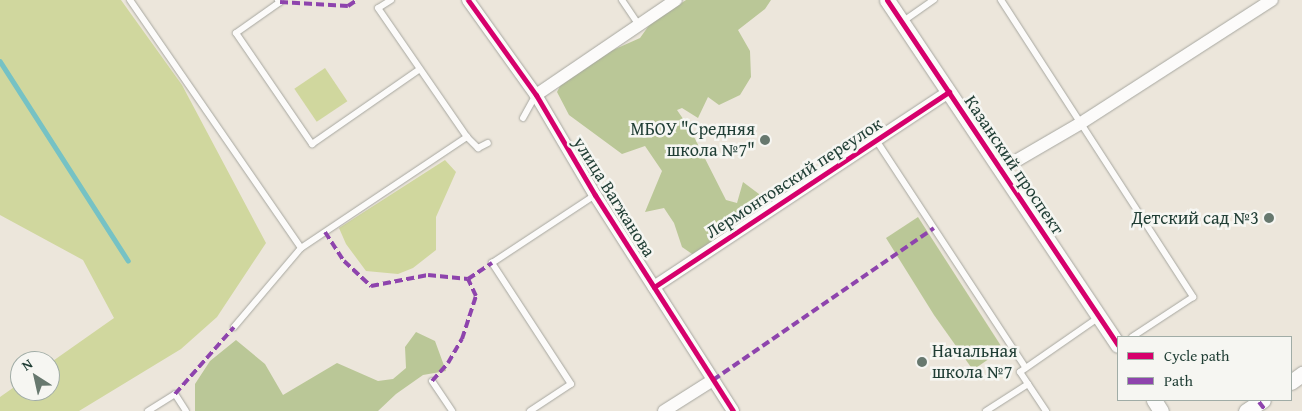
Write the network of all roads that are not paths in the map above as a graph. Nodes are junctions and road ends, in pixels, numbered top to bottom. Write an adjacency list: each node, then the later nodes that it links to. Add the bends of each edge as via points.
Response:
1 (130, 0): 23 (lane)
2 (278, 0): 13 (lane, via 280,2 236,33 312,144)
3 (391, 0): 13 (lane, via 378,8)
4 (468, 0): 15 (street, улица Вагжанова)
5 (622, 0): 12 (lane)
6 (676, 0): 12 (street)
7 (887, 0): 11 (street, Казанский проспект)
8 (934, 0): 11 (lane)
9 (1001, 0): 17 (lane)
10 (1272, 0): 17 (street)
11 (902, 22): 14 (street, Казанский проспект)
12 (639, 25): 15 (street)
13 (420, 69): 18 (lane)
14 (949, 92): 19 (street, Лермонтовский переулок); 21 (street, Казанский проспект)
15 (536, 95): 16 (lane); 22 (street, улица Вагжанова)
16 (523, 118)
17 (1081, 123): 21 (street); 27 (lane, via 1193,297)
18 (467, 137): 20 (lane, via 478,148); 23 (lane)
19 (876, 140): 24 (street, Лермонтовский переулок); 29 (lane)
20 (488, 142)
21 (1002, 169): 25 (street, Казанский проспект)
22 (596, 196): 24 (street, улица Вагжанова); 37 (lane, via 492,263 571,384)
23 (301, 248): 26 (lane)
24 (654, 287): 30 (street, улица Вагжанова)
25 (1099, 317): 28 (street, Казанский проспект); 29 (lane)
26 (234, 327)
27 (1134, 336)
28 (1117, 344)
29 (1025, 367): 32 (lane, via 1020,372)
30 (713, 380): 38 (street); 39 (street, улица Вагжанова)
31 (432, 381): 36 (lane)
32 (1028, 384): 40 (lane); 41 (lane)
33 (1261, 401): 42 (street)
34 (148, 411): 35 (lane, via 175,394)
35 (186, 411)
36 (452, 411)
37 (530, 411)
38 (664, 411)
39 (733, 411)
40 (986, 411)
41 (1046, 411)
42 (1246, 411)

